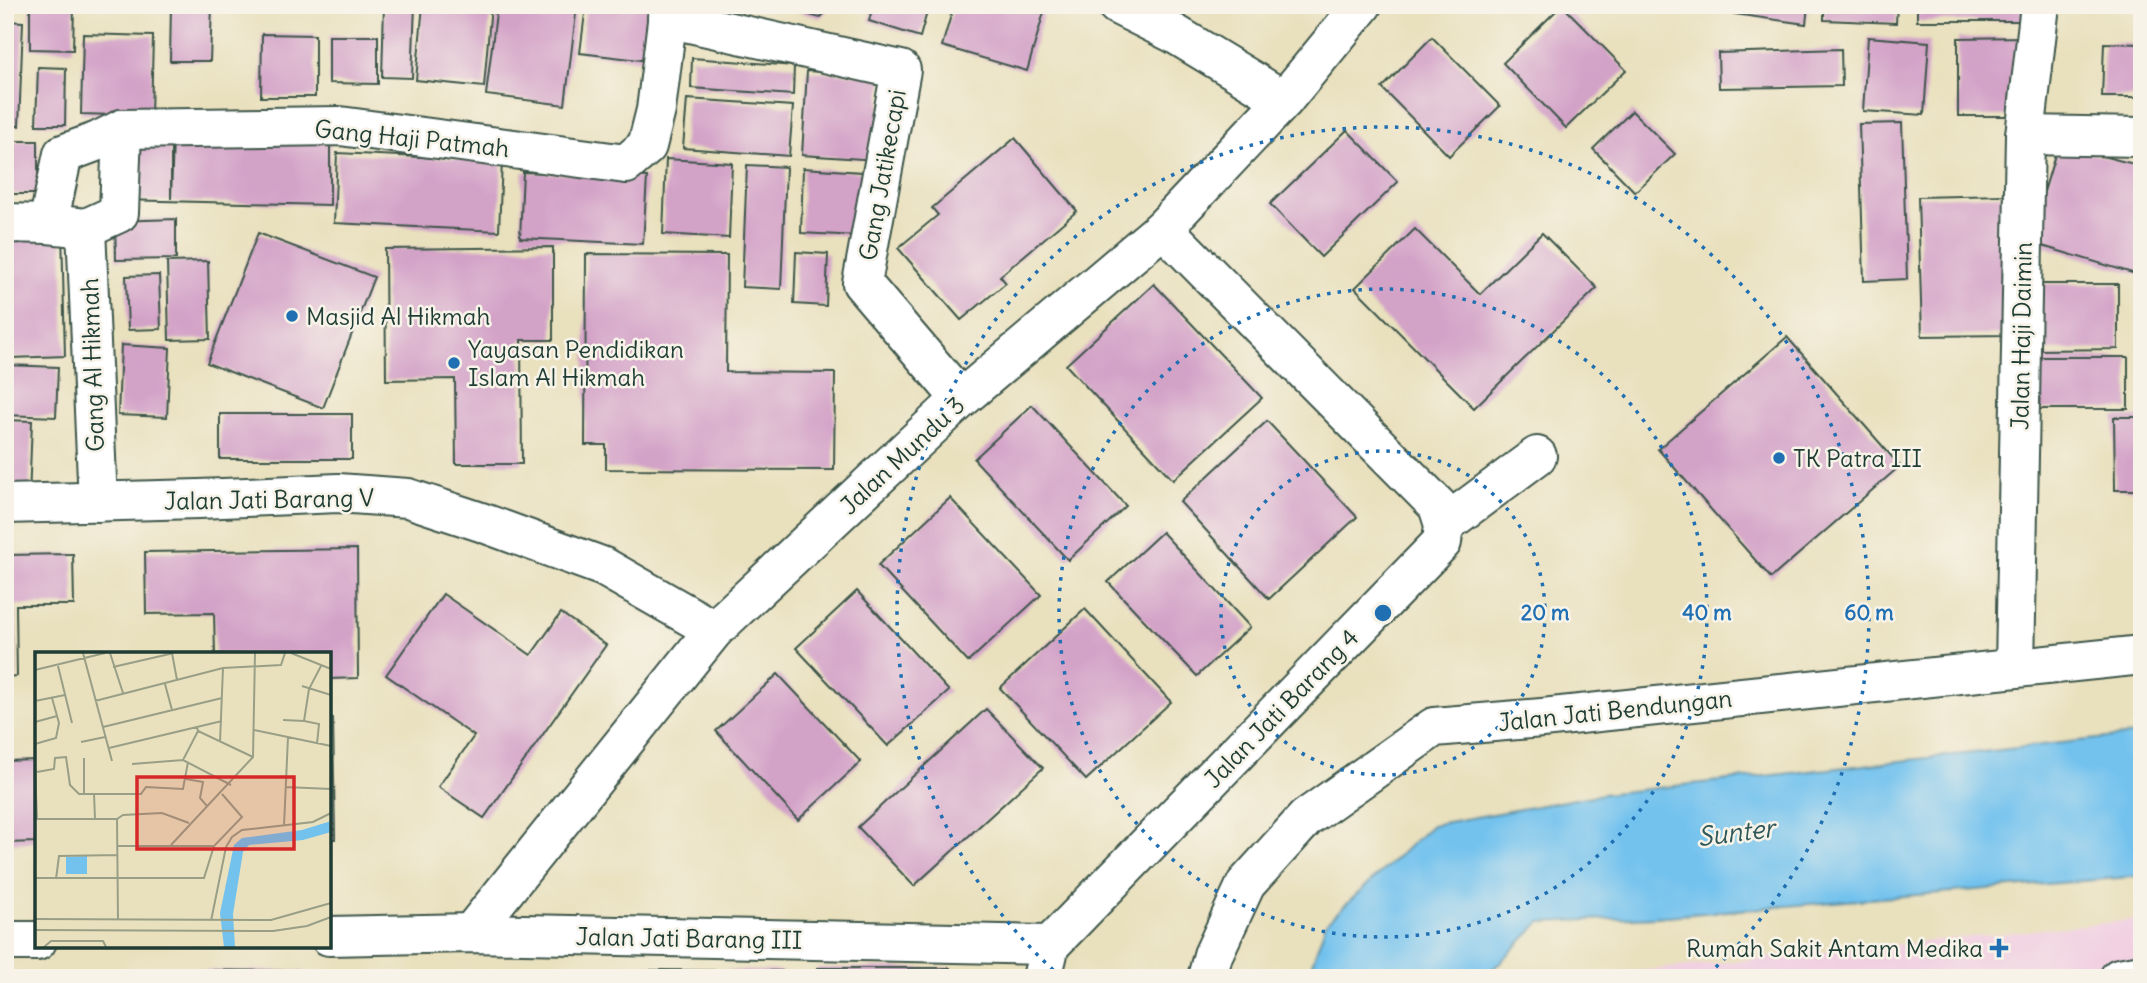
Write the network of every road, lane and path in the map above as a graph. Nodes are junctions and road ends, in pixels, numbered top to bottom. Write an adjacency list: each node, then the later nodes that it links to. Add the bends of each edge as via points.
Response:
1 (1117, 5): 5 (street)
2 (1362, 5): 5 (street, Jalan Mundu 3)
3 (2040, 5): 7 (street, Jalan Haji Daimin)
4 (668, 12): 6 (street, Gang Haji Patmah, via 647,146 626,164 340,126); 13 (street, Gang Jatikecapi, via 901,70 863,283)
5 (1284, 100): 12 (street, Jalan Mundu 3)
6 (122, 129): 10 (street, Gang Haji Patmah, via 63,154); 11 (street, via 119,213)
7 (2025, 135): 8 (street); 20 (street, Jalan Haji Daimin)
8 (2142, 137)
9 (5, 223): 10 (street)
10 (48, 224): 11 (street)
11 (86, 228): 15 (street, Gang Al Hikmah)
12 (1163, 228): 13 (street, Jalan Mundu 3); 17 (street, via 1438,506)
13 (961, 399): 18 (street, Jalan Mundu 3)
14 (1537, 456): 17 (street)
15 (98, 502): 16 (street, Jalan Jati Barang V); 18 (street, Jalan Jati Barang V, via 338,493 408,498 604,567)
16 (5, 504)
17 (1444, 525): 25 (street, Jalan Jati Barang 4, via 1442,542)
18 (714, 630): 21 (street, Jalan Mundu 3)
19 (2142, 655): 20 (street, Jalan Jati Bendungan)
20 (2015, 668): 27 (street, Jalan Jati Bendungan, via 1434,727 1306,818 1246,884)
21 (471, 933): 22 (street, Jalan Jati Barang III); 25 (street, Jalan Jati Barang III)
22 (331, 936)
23 (5, 941): 24 (street)
24 (35, 941)
25 (1046, 961)
26 (2142, 974): 28 (street)
27 (1207, 978)
28 (2119, 978)

